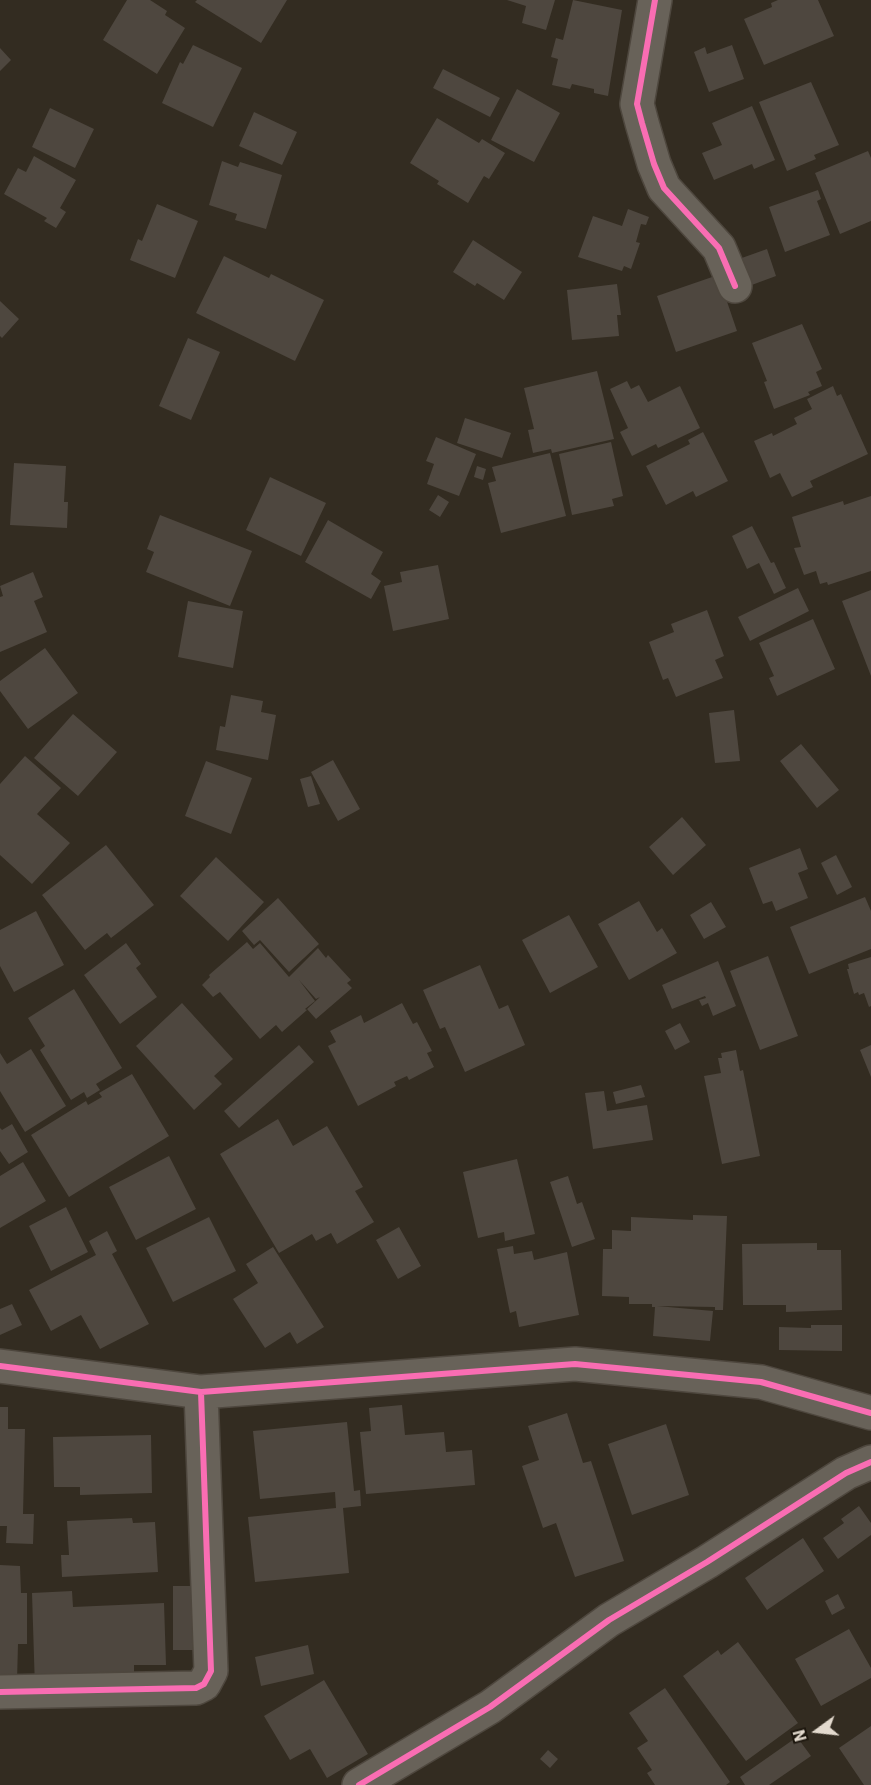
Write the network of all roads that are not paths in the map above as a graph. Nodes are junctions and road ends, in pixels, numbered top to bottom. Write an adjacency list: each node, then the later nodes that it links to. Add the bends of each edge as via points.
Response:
1 (655, 0): 2 (street, via 636,104 664,188 719,248)
2 (735, 286)
3 (0, 1366): 4 (street)
4 (201, 1392): 5 (street, via 574,1364 761,1382); 7 (street, via 211,1671 204,1684 196,1688)
5 (871, 1413)
6 (871, 1462): 8 (street, via 846,1473 609,1620 490,1707)
7 (0, 1692)
8 (359, 1785)

